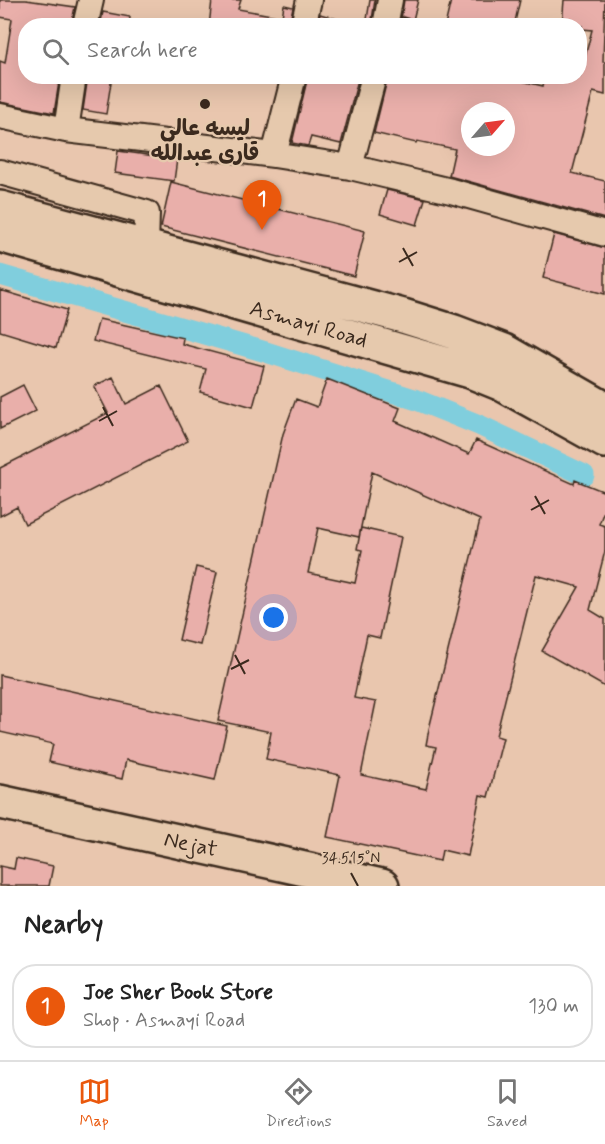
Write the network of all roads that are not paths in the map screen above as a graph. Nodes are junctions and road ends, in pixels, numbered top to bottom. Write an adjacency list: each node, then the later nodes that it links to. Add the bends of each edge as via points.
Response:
1 (91, 0): 4 (street)
2 (309, 0): 5 (street)
3 (390, 0): 6 (street)
4 (87, 18)
5 (305, 18)
6 (387, 18)
7 (73, 84): 11 (street)
8 (292, 84): 12 (street)
9 (372, 84): 13 (street)
10 (0, 116): 11 (street)
11 (66, 130): 12 (street)
12 (274, 155): 13 (street)
13 (350, 167): 16 (street)
14 (0, 172): 18 (street, via 147,213)
15 (0, 208): 18 (main road, Asmayi Road)
16 (605, 234)
17 (0, 235): 20 (main road, Asmayi Road, via 471,371)
18 (146, 246): 19 (main road, Asmayi Road, via 454,332 504,351)
19 (605, 409)
20 (605, 441)
21 (0, 802): 22 (main road, Nejat)
22 (382, 886)

